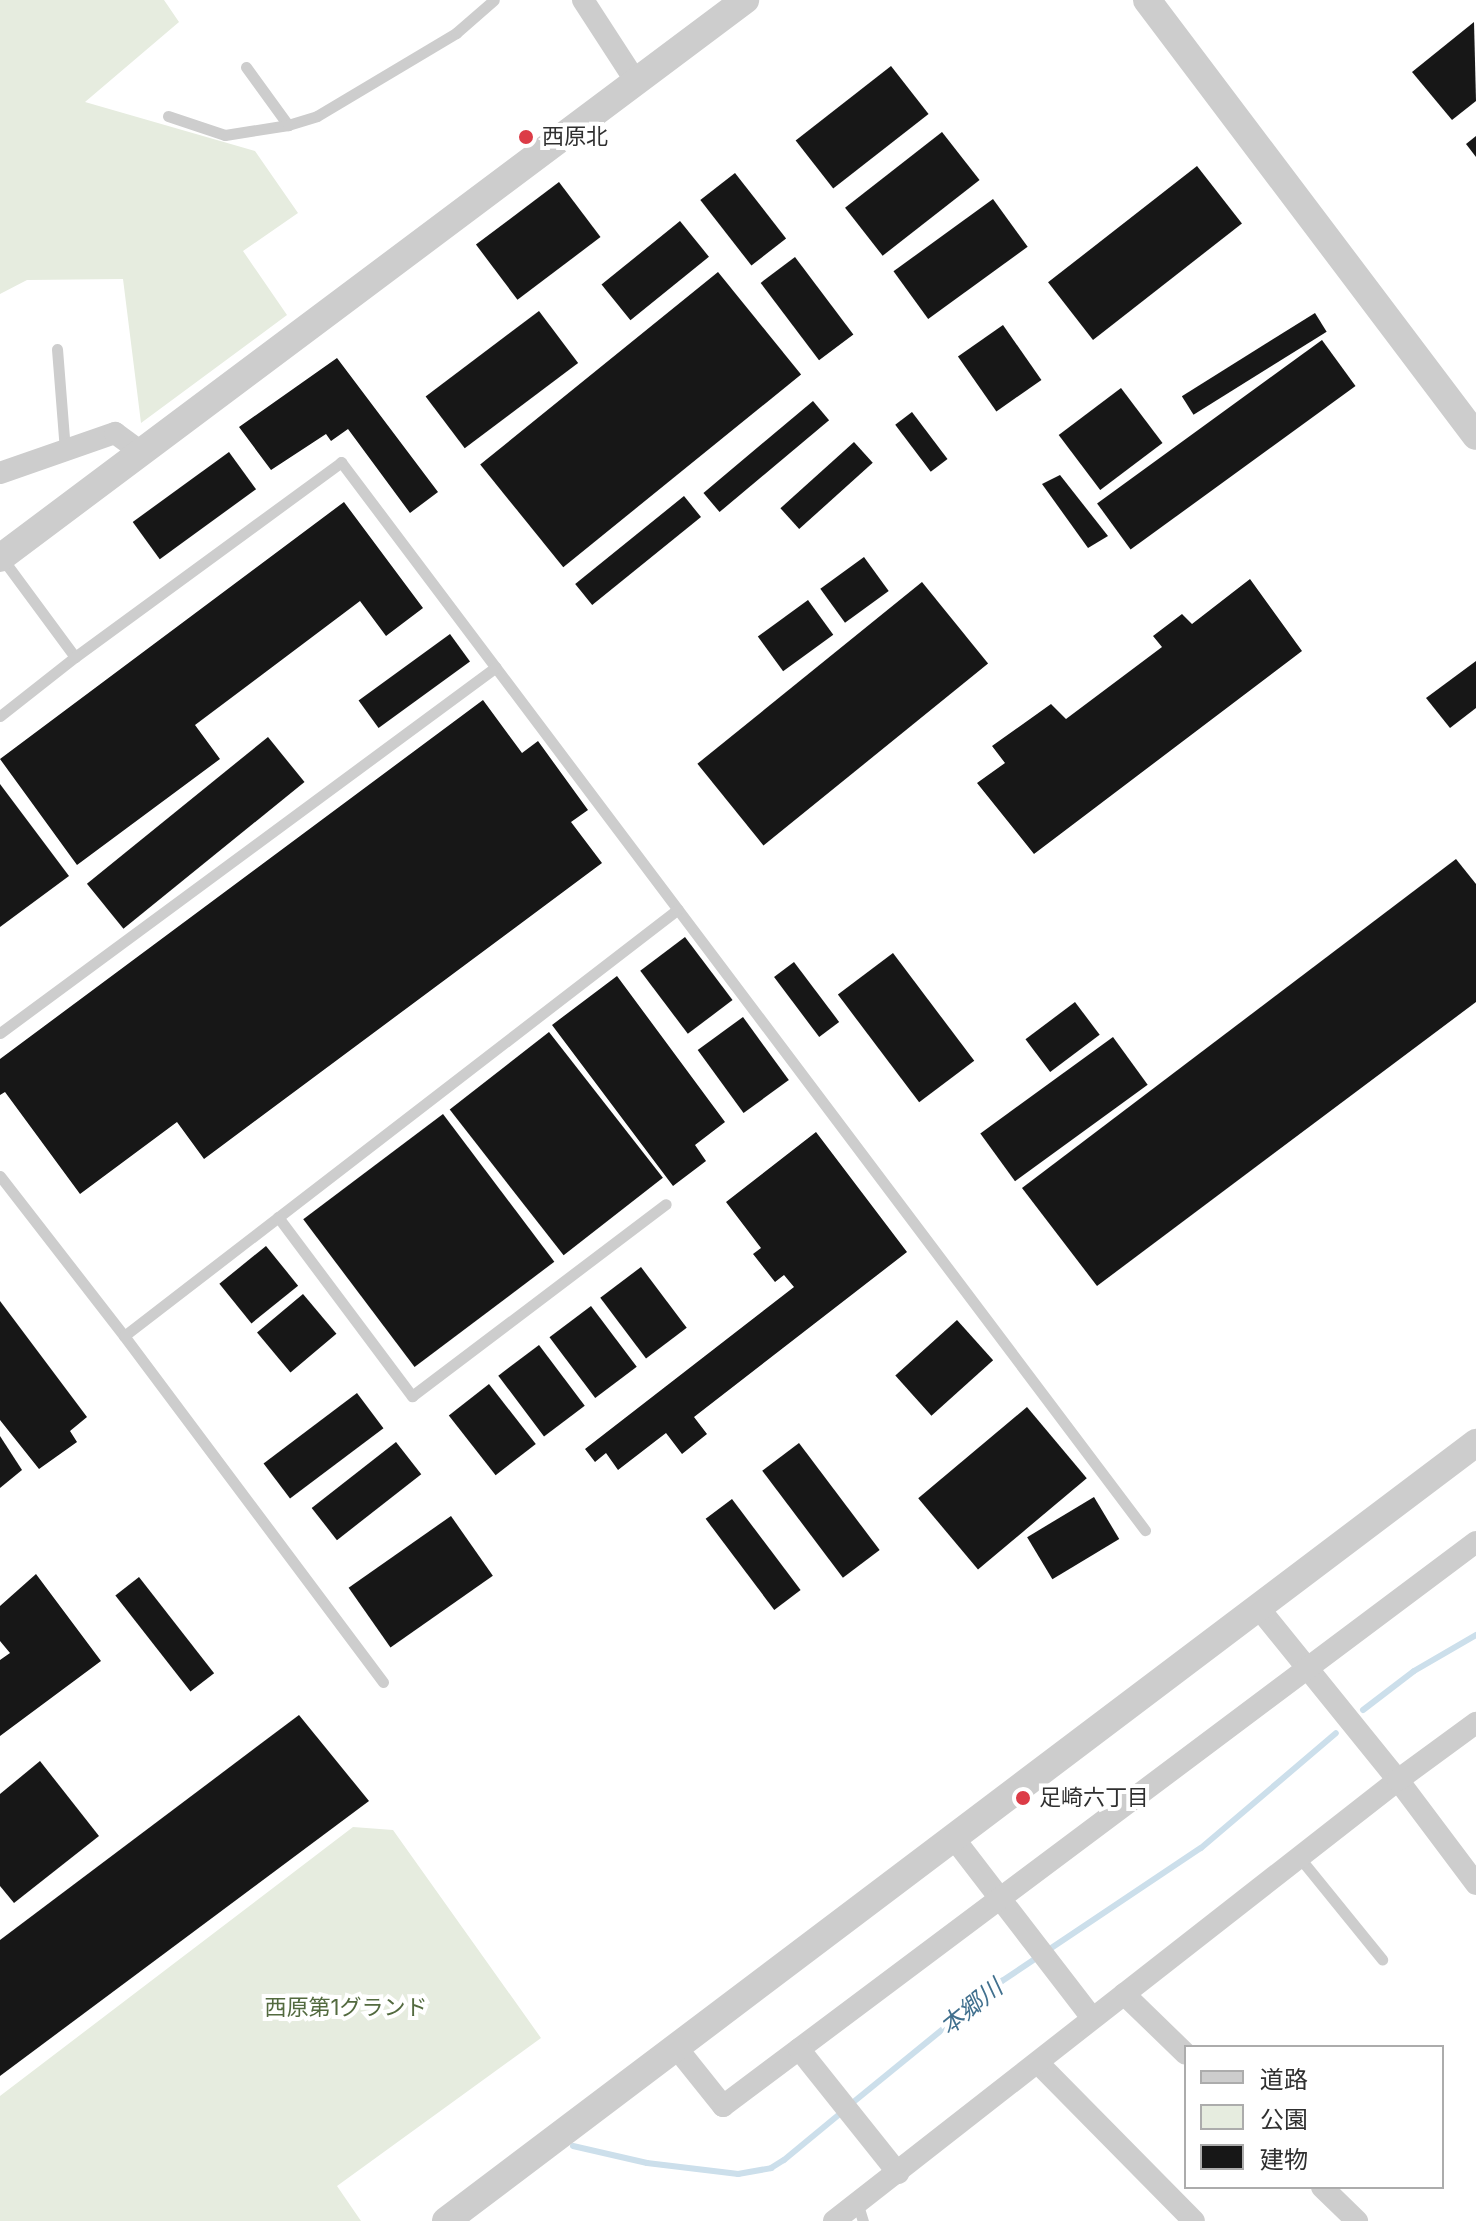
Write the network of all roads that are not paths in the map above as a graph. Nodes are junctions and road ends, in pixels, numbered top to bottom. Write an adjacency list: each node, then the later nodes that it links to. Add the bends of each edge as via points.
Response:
1 (494, 0): 8 (lane, via 456,33 317,116)
2 (583, 0): 6 (street)
3 (745, 0): 6 (street)
4 (1147, 0): 10 (street)
5 (246, 67): 8 (lane)
6 (635, 80): 12 (street)
7 (168, 116): 8 (lane, via 225,135)
8 (288, 125)
9 (57, 349): 11 (lane)
10 (1476, 436)
11 (65, 450): 12 (street, via 115,433); 13 (street)
12 (141, 452): 14 (street)
13 (0, 473)
14 (1, 558): 15 (lane)
15 (75, 657): 16 (lane, via 341,462); 17 (lane)
16 (496, 667): 18 (lane); 19 (lane)
17 (0, 716)
18 (678, 909): 22 (lane); 25 (lane)
19 (0, 1033)
20 (0, 1176): 23 (lane)
21 (666, 1204): 22 (lane, via 412,1396)
22 (278, 1217): 23 (lane)
23 (124, 1336): 29 (lane)
24 (1476, 1443): 27 (street)
25 (1145, 1530)
26 (1476, 1542): 28 (street)
27 (1257, 1606): 28 (street); 32 (street)
28 (1306, 1667): 31 (street); 35 (street)
29 (383, 1682)
30 (1476, 1723): 31 (street)
31 (1398, 1780): 33 (street); 34 (street)
32 (952, 1836): 35 (street); 39 (street)
33 (1299, 1857): 36 (lane); 37 (street)
34 (1476, 1884)
35 (1000, 1898): 38 (street); 40 (street)
36 (1382, 1959)
37 (1124, 1994): 38 (street); 41 (street)
38 (1092, 2018): 42 (street)
39 (675, 2046): 40 (street, via 723,2106); 46 (street)
40 (799, 2049): 43 (street)
41 (1184, 2052)
42 (1038, 2063): 43 (street); 48 (street)
43 (898, 2173): 45 (street)
44 (1324, 2189): 49 (street)
45 (860, 2213): 47 (street)
46 (446, 2221)
47 (834, 2221)
48 (1194, 2221)
49 (1357, 2221)

